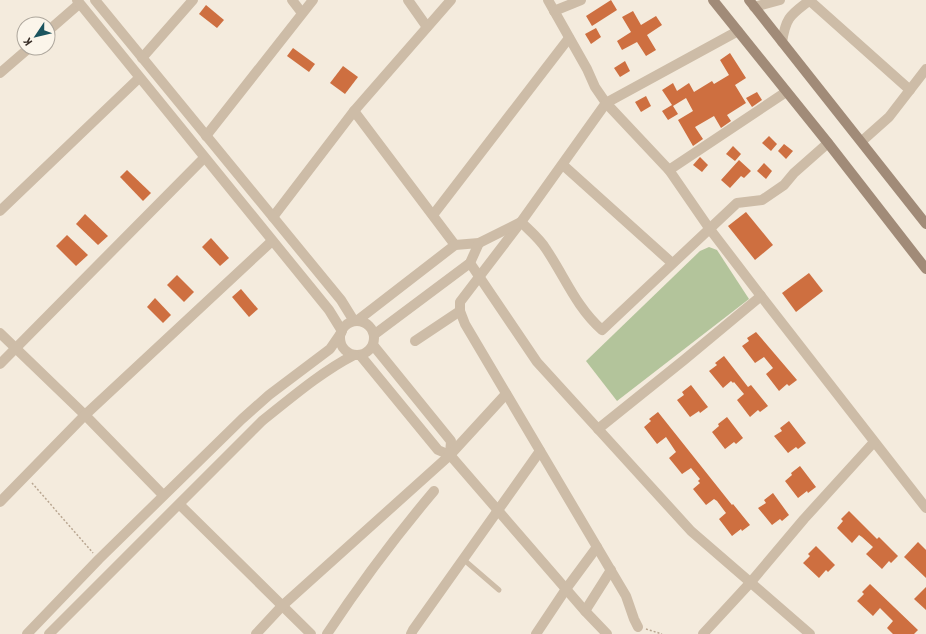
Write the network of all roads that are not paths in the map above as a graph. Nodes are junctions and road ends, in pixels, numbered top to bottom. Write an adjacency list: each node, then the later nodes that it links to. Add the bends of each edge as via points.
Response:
1 (95, 0): 22 (street)
2 (193, 0): 22 (street)
3 (292, 0): 15 (street)
4 (313, 0): 15 (street)
5 (408, 0): 17 (street)
6 (452, 0): 17 (street)
7 (548, 0): 14 (street)
8 (581, 0): 14 (street)
9 (713, 0): 18 (main road)
10 (780, 0): 13 (street)
11 (810, 0): 20 (street, via 789,17); 26 (street)
12 (78, 2): 16 (street); 25 (street)
13 (752, 3): 20 (main road)
14 (554, 11): 19 (street)
15 (302, 13): 30 (street)
16 (56, 23)
17 (427, 27): 29 (street)
18 (738, 31): 27 (main road); 28 (street)
19 (569, 38): 28 (street); 37 (street)
20 (782, 42): 31 (main road)
21 (20, 56): 24 (street)
22 (142, 58): 30 (street)
23 (926, 69): 26 (street)
24 (0, 73)
25 (139, 78): 33 (street); 36 (street)
26 (910, 90): 31 (street, via 889,117)
27 (786, 92): 32 (main road); 35 (street)
28 (606, 103): 34 (street); 35 (street)
29 (354, 111): 37 (street); 38 (street)
30 (206, 136): 38 (street)
31 (862, 141): 40 (main road)
32 (828, 143): 41 (street, via 784,185 762,200 737,203); 47 (main road)
33 (204, 158): 42 (street); 57 (street)
34 (562, 165): 39 (street); 46 (street)
35 (669, 170): 41 (street)
36 (0, 211)
37 (433, 216): 44 (street)
38 (273, 217): 51 (street)
39 (521, 222): 43 (street); 46 (street, via 545,248 569,290 602,330); 48 (street)
40 (926, 224)
41 (709, 228): 46 (street); 49 (street)
42 (272, 241): 52 (street, via 329,310); 61 (street)
43 (480, 243): 44 (street); 45 (street)
44 (455, 244): 51 (street)
45 (470, 263): 48 (street); 54 (street)
46 (672, 263)
47 (926, 268)
48 (479, 278): 50 (street, via 460,302); 62 (street, via 537,362)
49 (761, 296): 62 (street); 63 (street)
50 (460, 312): 55 (street); 60 (street)
51 (356, 321): 52 (street, via 347,324); 54 (street, via 369,324)
52 (341, 332): 58 (street, via 340,339 344,349); 67 (street, via 330,349 263,400)
53 (0, 333): 57 (street)
54 (375, 334): 56 (street)
55 (415, 342)
56 (373, 345): 58 (street, via 370,350); 65 (street, via 451,441)
57 (15, 348): 59 (street); 61 (street)
58 (357, 355): 65 (street, via 438,450); 69 (street, via 342,361 262,421)
59 (0, 364)
60 (506, 394): 64 (street); 65 (street)
61 (85, 415): 67 (street); 68 (street)
62 (598, 429): 75 (street, via 691,531)
63 (874, 442): 70 (street); 75 (street)
64 (540, 452): 71 (street); 72 (street)
65 (450, 455): 71 (street); 78 (street)
66 (434, 491): 87 (street, via 403,528)
67 (163, 495): 83 (street)
68 (0, 502)
69 (180, 505): 78 (street); 84 (street)
70 (926, 508)
71 (498, 510): 73 (street); 76 (street)
72 (597, 547): 74 (street); 76 (street)
73 (463, 558): 77 (lane); 82 (street)
74 (611, 570): 79 (street); 80 (street, via 626,596)
75 (750, 583): 89 (street); 90 (street)
76 (566, 589): 79 (street); 81 (street)
77 (499, 590)
78 (282, 606): 85 (street); 86 (street)
79 (585, 612): 88 (street)
80 (638, 627)
81 (542, 632)
82 (414, 633)
83 (27, 634)
84 (49, 634)
85 (256, 634)
86 (310, 634)
87 (328, 634)
88 (607, 634)
89 (702, 634)
90 (810, 634)

